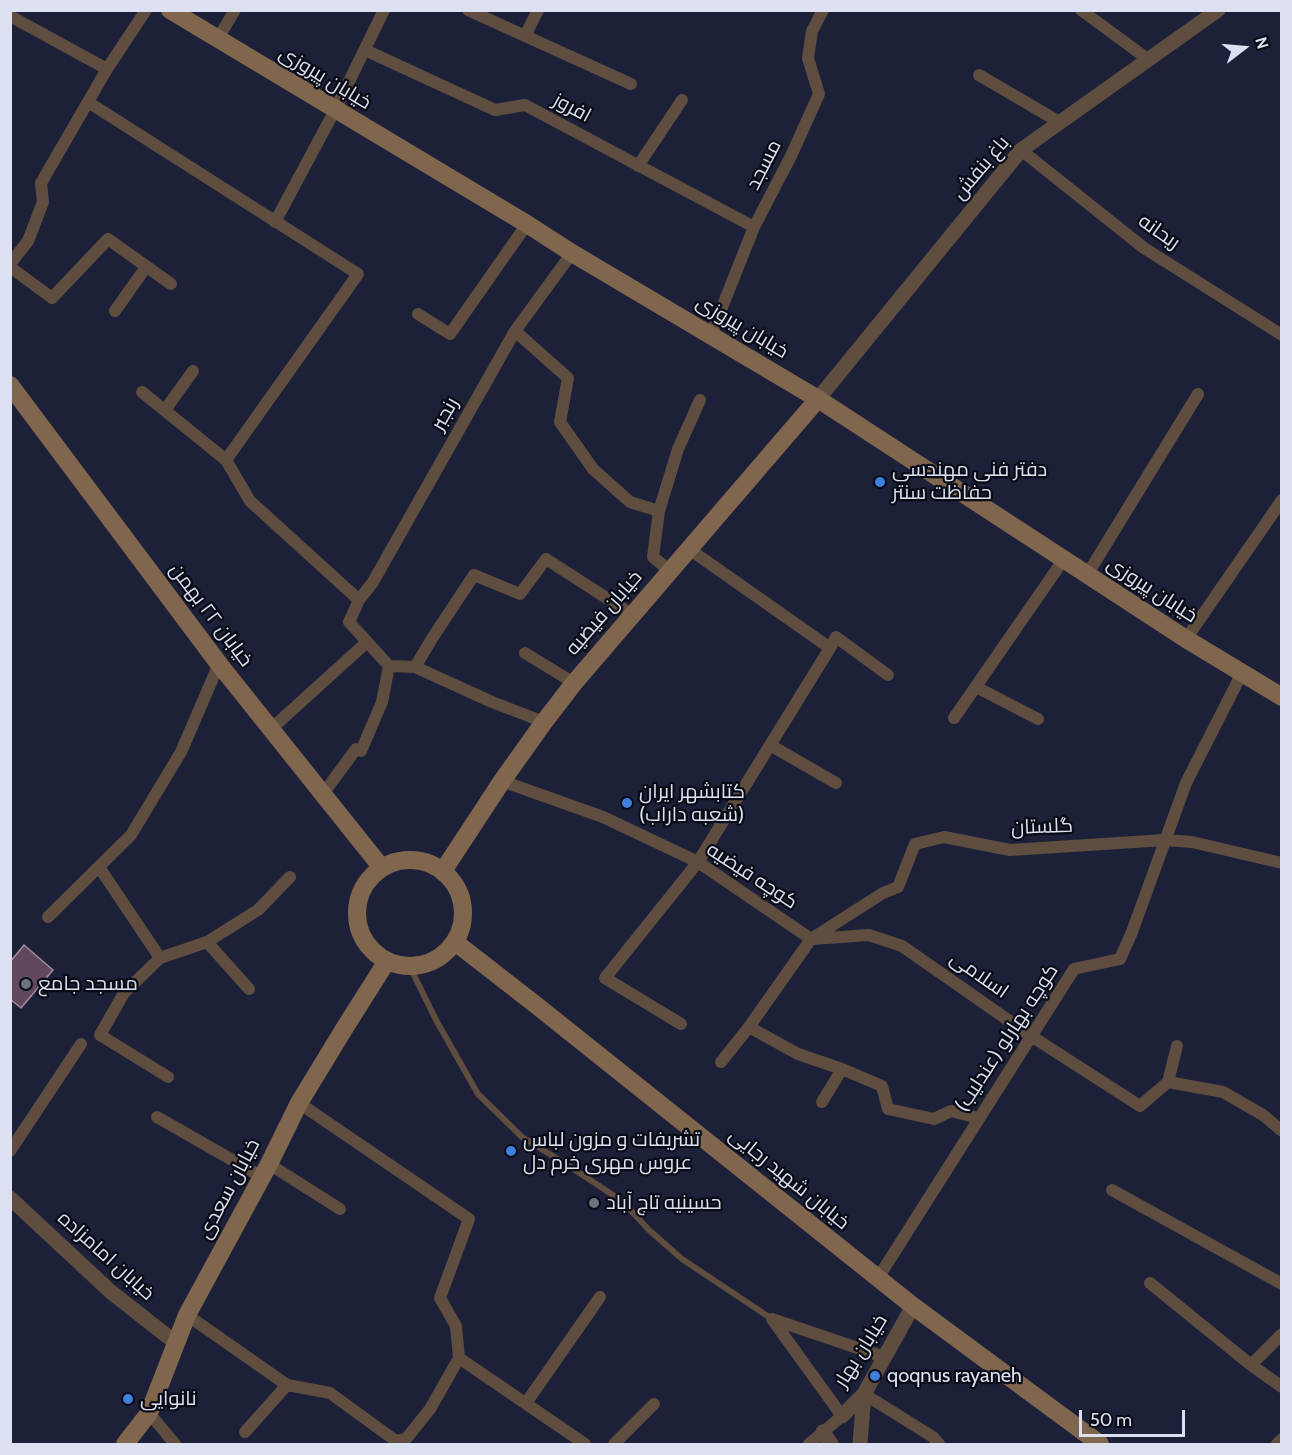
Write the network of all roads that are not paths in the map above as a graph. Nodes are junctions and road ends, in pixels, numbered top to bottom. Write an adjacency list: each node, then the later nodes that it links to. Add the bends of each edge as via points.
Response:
1 (146, 10): 15 (street)
2 (170, 10): 12 (main road, خیابان پیروزی)
3 (235, 10): 12 (street)
4 (384, 10): 13 (street)
5 (468, 10): 11 (street)
6 (538, 10): 11 (street)
7 (823, 10): 26 (street, مسجد, via 812,31 808,58 819,94)
8 (1081, 10): 14 (street)
9 (1218, 10): 14 (street, باغ بنفش)
10 (10, 16): 15 (street)
11 (525, 36): 17 (street)
12 (217, 40): 20 (main road, خیابان پیروزی)
13 (365, 50): 20 (street); 23 (street, افروز, via 495,110 525,105)
14 (1149, 60): 21 (street, باغ بنفش)
15 (107, 69): 19 (street)
16 (979, 75): 21 (street)
17 (632, 84)
18 (682, 99): 23 (street)
19 (88, 102): 24 (street); 28 (street, via 41,183 43,202 28,241)
20 (335, 110): 24 (street); 25 (main road, خیابان پیروزی)
21 (1061, 123): 22 (street, باغ بنفش)
22 (1021, 150): 35 (street, ریحانه, via 1143,248); 40 (street, باغ بنفش)
23 (638, 166): 26 (street, افروز)
24 (275, 222): 43 (street, via 358,274)
25 (527, 224): 27 (main road, خیابان پیروزی); 32 (street, via 450,334)
26 (754, 227): 34 (street, مسجد)
27 (572, 253): 33 (street, رنجبر); 34 (main road, خیابان پیروزی)
28 (12, 261): 29 (street, via 52,298 108,239)
29 (146, 267): 30 (street); 31 (street)
30 (171, 284)
31 (115, 311)
32 (418, 314)
33 (515, 332): 45 (street, via 568,378 561,422 593,469 630,502); 50 (street, رنجبر, via 373,582)
34 (711, 335): 40 (main road, خیابان پیروزی)
35 (1281, 335)
36 (193, 371): 42 (street)
37 (10, 385): 56 (main road, خیابان ۲۲ بهمن)
38 (142, 392): 42 (street)
39 (1198, 394): 49 (street)
40 (818, 399): 46 (main road, خیابان فیضیه); 47 (main road, خیابان پیروزی)
41 (700, 400): 45 (street, via 678,449)
42 (165, 410): 43 (street)
43 (226, 460): 50 (street, via 250,501)
44 (1281, 500): 52 (street)
45 (659, 512): 48 (street, via 653,557)
46 (689, 549): 48 (main road, خیابان فیضیه); 54 (street)
47 (1064, 560): 49 (main road, خیابان پیروزی); 62 (street)
48 (670, 571): 51 (main road, خیابان فیضیه)
49 (1087, 575): 52 (main road, خیابان پیروزی)
50 (359, 600): 53 (street, via 349,622)
51 (633, 615): 58 (street, via 546,559 520,594 474,575); 61 (main road, خیابان فیضیه)
52 (1186, 639): 59 (main road, خیابان پیروزی)
53 (367, 642): 57 (street); 67 (street)
54 (830, 648): 60 (street, via 836,637); 68 (street)
55 (525, 653): 61 (street)
56 (219, 664): 67 (main road, خیابان ۲۲ بهمن); 75 (street, via 181,752 130,835)
57 (389, 666): 58 (street); 71 (street, via 382,702 361,751 356,749)
58 (415, 667): 66 (street)
59 (1242, 673): 63 (main road, خیابان پیروزی); 72 (street, کوچه بهارلو (عندلیب), via 1186,783)
60 (888, 675)
61 (574, 682): 66 (main road, خیابان فیضیه)
62 (976, 687): 64 (street); 65 (street)
63 (1281, 697)
64 (954, 718)
65 (1038, 719)
66 (544, 722): 69 (main road, خیابان فیضیه)
67 (271, 729): 71 (main road, خیابان ۲۲ بهمن)
68 (770, 745): 70 (street); 73 (street)
69 (502, 781): 73 (street, کوچه فیضیه, via 603,817); 77 (main road, خیابان فیضیه)
70 (836, 783)
71 (323, 794): 76 (main road, خیابان ۲۲ بهمن)
72 (1165, 840): 74 (street, گلستان, via 1192,842); 80 (street, گلستان, via 1010,850 944,837 915,844 898,887); 89 (street, کوچه بهارلو (عندلیب), via 1120,959 1074,969)
73 (698, 862): 80 (street, کوچه فیضیه); 87 (street, via 605,978)
74 (1281, 863)
75 (99, 867): 79 (street); 83 (street)
76 (382, 868): 77 (main road, via 406,860 432,865); 84 (main road, via 370,879 357,908 364,939)
77 (443, 872): 82 (main road, via 461,897 461,928)
78 (290, 878): 81 (street, via 258,910)
79 (48, 917)
80 (811, 939): 88 (street); 89 (street, اسلامی, via 869,935 902,946)
81 (207, 942): 83 (street); 86 (street)
82 (455, 942): 85 (main road, via 440,958); 106 (main road, خیابان شهید رجایی)
83 (160, 958): 94 (street, via 124,993 100,1035)
84 (387, 961): 85 (main road); 97 (main road, خیابان سعدی)
85 (410, 967): 112 (lane, via 478,1094 522,1137 622,1201 682,1259)
86 (249, 989)
87 (681, 1024)
88 (749, 1027): 92 (street); 93 (street, via 798,1054)
89 (1031, 1036): 95 (street, اسلامی, via 1140,1106); 99 (street, کوچه بهارلو (عندلیب))
90 (81, 1044): 101 (street)
91 (1177, 1046): 95 (street)
92 (721, 1062)
93 (842, 1069): 96 (street); 99 (street, via 882,1086 888,1109 934,1119 951,1111)
94 (168, 1077)
95 (1168, 1082): 100 (street, via 1223,1092 1263,1115)
96 (822, 1102)
97 (299, 1103): 102 (main road, خیابان سعدی); 116 (street, via 469,1219 440,1298 456,1326)
98 (157, 1117): 102 (street)
99 (978, 1118): 106 (street, کوچه بهارلو (عندلیب))
100 (1281, 1131)
101 (10, 1151)
102 (266, 1171): 105 (street); 111 (main road, خیابان سعدی)
103 (1112, 1190): 108 (street)
104 (10, 1198): 114 (street, خیابان امامزاده, via 111,1292)
105 (340, 1209)
106 (878, 1278): 110 (main road, خیابان شهید رجایی)
107 (1150, 1282): 117 (street)
108 (1281, 1284)
109 (600, 1297): 121 (street)
110 (913, 1306): 115 (street, خیابان بهار); 136 (main road, خیابان شهید رجایی)
111 (187, 1315): 114 (main road, خیابان سعدی); 118 (street)
112 (772, 1319): 115 (street); 124 (street)
113 (1281, 1334): 117 (street)
114 (176, 1343): 123 (main road, خیابان سعدی)
115 (884, 1357): 120 (street, خیابان بهار)
116 (459, 1358): 121 (street); 128 (street)
117 (1251, 1365): 119 (street)
118 (287, 1386): 125 (street); 128 (street, via 330,1394 396,1441)
119 (1281, 1387)
120 (864, 1394): 124 (street, خیابان بهار); 134 (street); 135 (street)
121 (526, 1403): 131 (street)
122 (654, 1404): 132 (street)
123 (149, 1413): 129 (main road, خیابان سعدی); 130 (street)
124 (842, 1416): 126 (street)
125 (245, 1432)
126 (827, 1438): 133 (street)
127 (1281, 1438): 137 (street)
128 (408, 1442)
129 (125, 1444)
130 (175, 1444)
131 (585, 1444)
132 (614, 1444)
133 (809, 1444)
134 (860, 1444)
135 (939, 1444)
136 (1100, 1444)
137 (1277, 1444)

